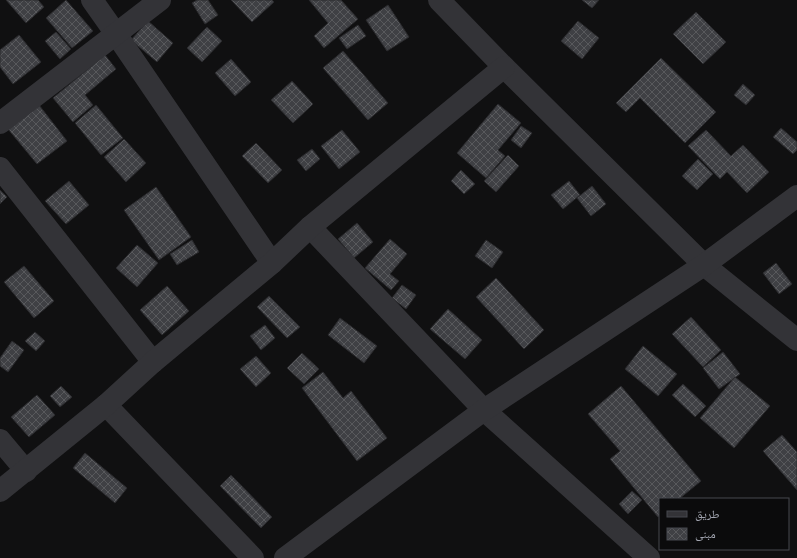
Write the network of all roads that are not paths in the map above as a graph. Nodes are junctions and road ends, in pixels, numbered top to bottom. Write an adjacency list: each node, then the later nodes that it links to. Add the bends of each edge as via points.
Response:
1 (92, 0): 4 (street)
2 (160, 0): 4 (street)
3 (439, 0): 5 (street)
4 (116, 34): 6 (street); 10 (street)
5 (504, 67): 9 (street); 11 (street)
6 (0, 123)
7 (0, 168): 13 (street)
8 (797, 196): 11 (street)
9 (310, 227): 10 (street); 15 (street)
10 (272, 263): 13 (street)
11 (704, 265): 12 (street); 15 (street)
12 (797, 340)
13 (153, 362): 14 (street)
14 (106, 405): 17 (street); 19 (street)
15 (484, 410): 20 (street); 21 (street)
16 (0, 440): 17 (street)
17 (26, 471): 18 (street)
18 (0, 491)
19 (253, 558)
20 (285, 558)
21 (649, 558)

